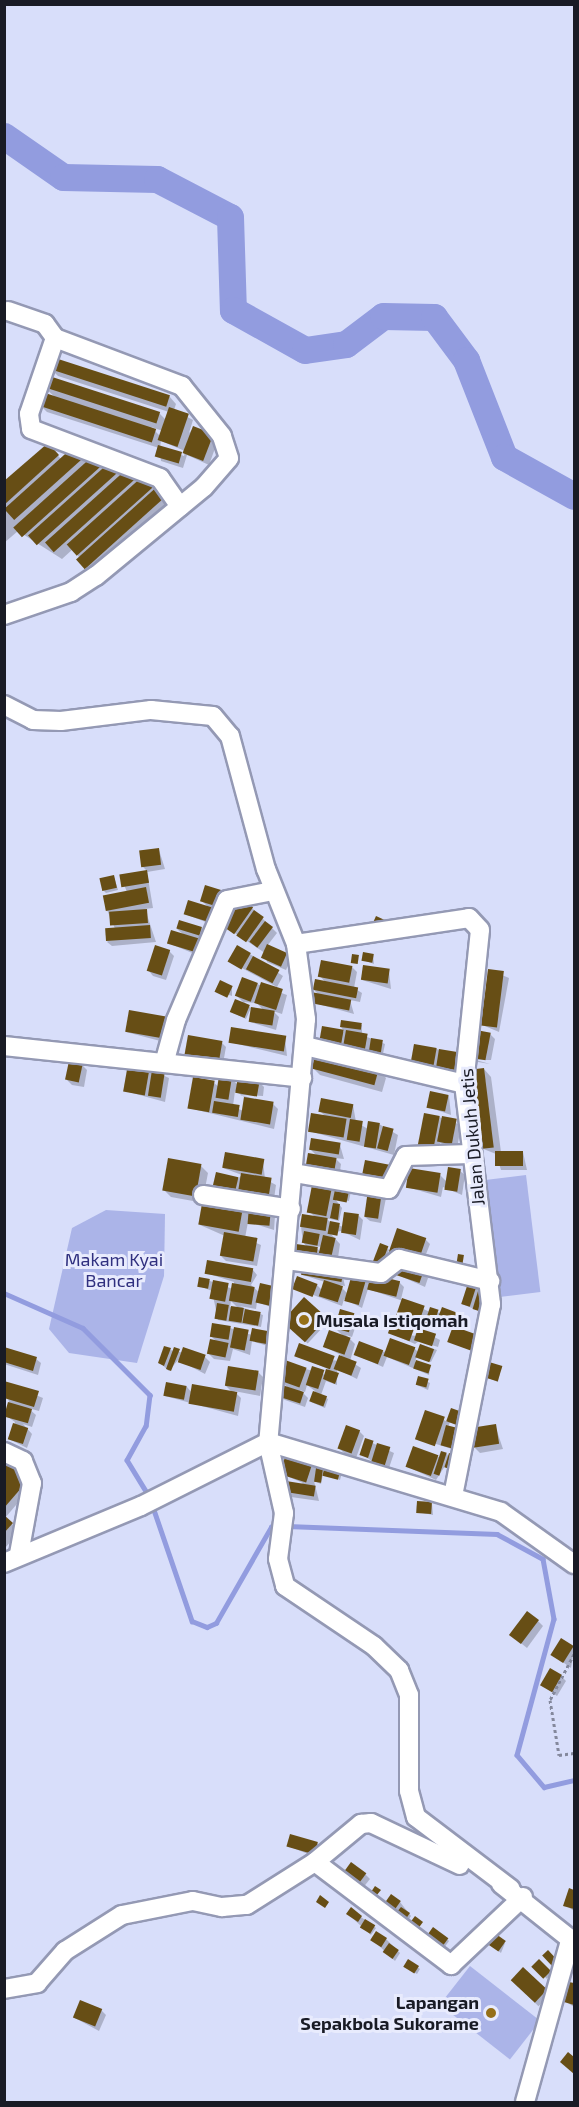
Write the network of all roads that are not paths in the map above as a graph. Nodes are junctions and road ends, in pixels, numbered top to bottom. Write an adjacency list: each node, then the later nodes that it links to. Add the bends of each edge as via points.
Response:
1 (8, 311): 2 (street, via 45,324)
2 (55, 338): 3 (street, via 29,414 31,429 160,478); 3 (street, via 166,376 182,386 222,436 229,450 226,465)
3 (180, 507): 4 (street, via 71,592)
4 (4, 615)
5 (4, 705): 6 (street, via 33,720 61,722 151,710 213,716 230,736)
6 (273, 891): 7 (street); 10 (street, via 227,900 176,1020)
7 (296, 944): 9 (street); 12 (street, Jalan Dukuh Jetis, via 475,922 480,930)
8 (4, 1046): 10 (street)
9 (304, 1046): 11 (street); 12 (street)
10 (165, 1060): 11 (street, via 220,1071)
11 (302, 1078): 14 (street)
12 (464, 1084): 13 (street, Jalan Dukuh Jetis)
13 (470, 1154): 14 (street, via 406,1156 389,1188); 18 (street, Jalan Dukuh Jetis)
14 (294, 1173): 16 (street)
15 (203, 1195): 16 (street)
16 (291, 1209): 17 (street)
17 (286, 1260): 18 (street, via 385,1273 399,1259); 19 (street)
18 (490, 1281): 21 (street, Jalan Dukuh Jetis, via 484,1353)
19 (268, 1442): 21 (street); 22 (street, via 148,1502); 25 (street, via 284,1514 284,1537 278,1559 285,1586 374,1646 399,1670 409,1695 409,1791 416,1817)
20 (4, 1452): 22 (street, via 23,1461 33,1483)
21 (453, 1496): 23 (street, via 526,1525)
22 (12, 1558)
23 (574, 1564)
24 (315, 1862): 25 (street, via 353,1828 371,1823); 25 (street, via 451,1965); 27 (street, via 247,1905 222,1907 193,1901 123,1915 65,1951 37,1983)
25 (517, 1893): 26 (street)
26 (572, 1942): 28 (street)
27 (4, 1989)
28 (525, 2103)

